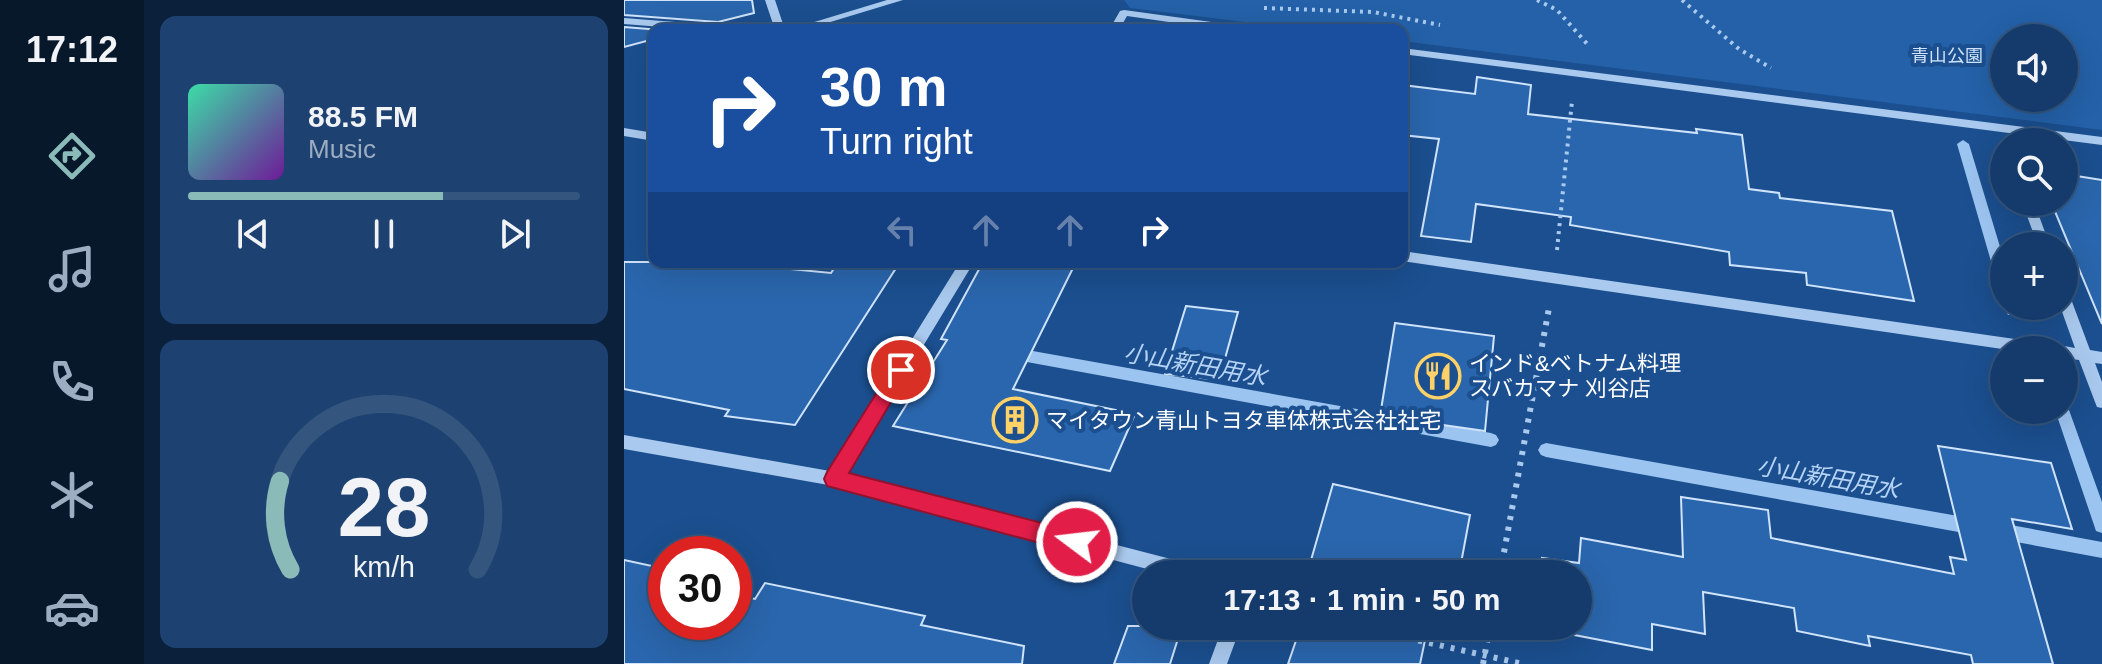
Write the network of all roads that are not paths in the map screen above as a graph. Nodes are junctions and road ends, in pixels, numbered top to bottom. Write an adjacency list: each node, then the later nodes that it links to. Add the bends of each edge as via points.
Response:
1 (770, 0): 7 (street)
2 (898, 0): 8 (street)
3 (1115, 0): 4 (street)
4 (1124, 13): 9 (street); 10 (street)
5 (624, 21): 6 (street)
6 (662, 24)
7 (778, 24)
8 (814, 24)
9 (1118, 24)
10 (1204, 24)
11 (1408, 52): 13 (street)
12 (624, 132): 14 (street)
13 (1990, 134)
14 (648, 136)
15 (2078, 140): 16 (street)
16 (2102, 141)
17 (1408, 257): 20 (street)
18 (963, 268): 26 (street)
19 (2072, 320): 22 (street)
20 (1990, 341)
21 (2078, 354): 22 (street)
22 (2085, 355): 23 (street); 24 (street)
23 (2102, 358)
24 (2102, 402)
25 (624, 442): 26 (street)
26 (834, 479): 27 (street)
27 (1144, 560)
28 (1227, 640): 29 (street)
29 (1218, 664)

